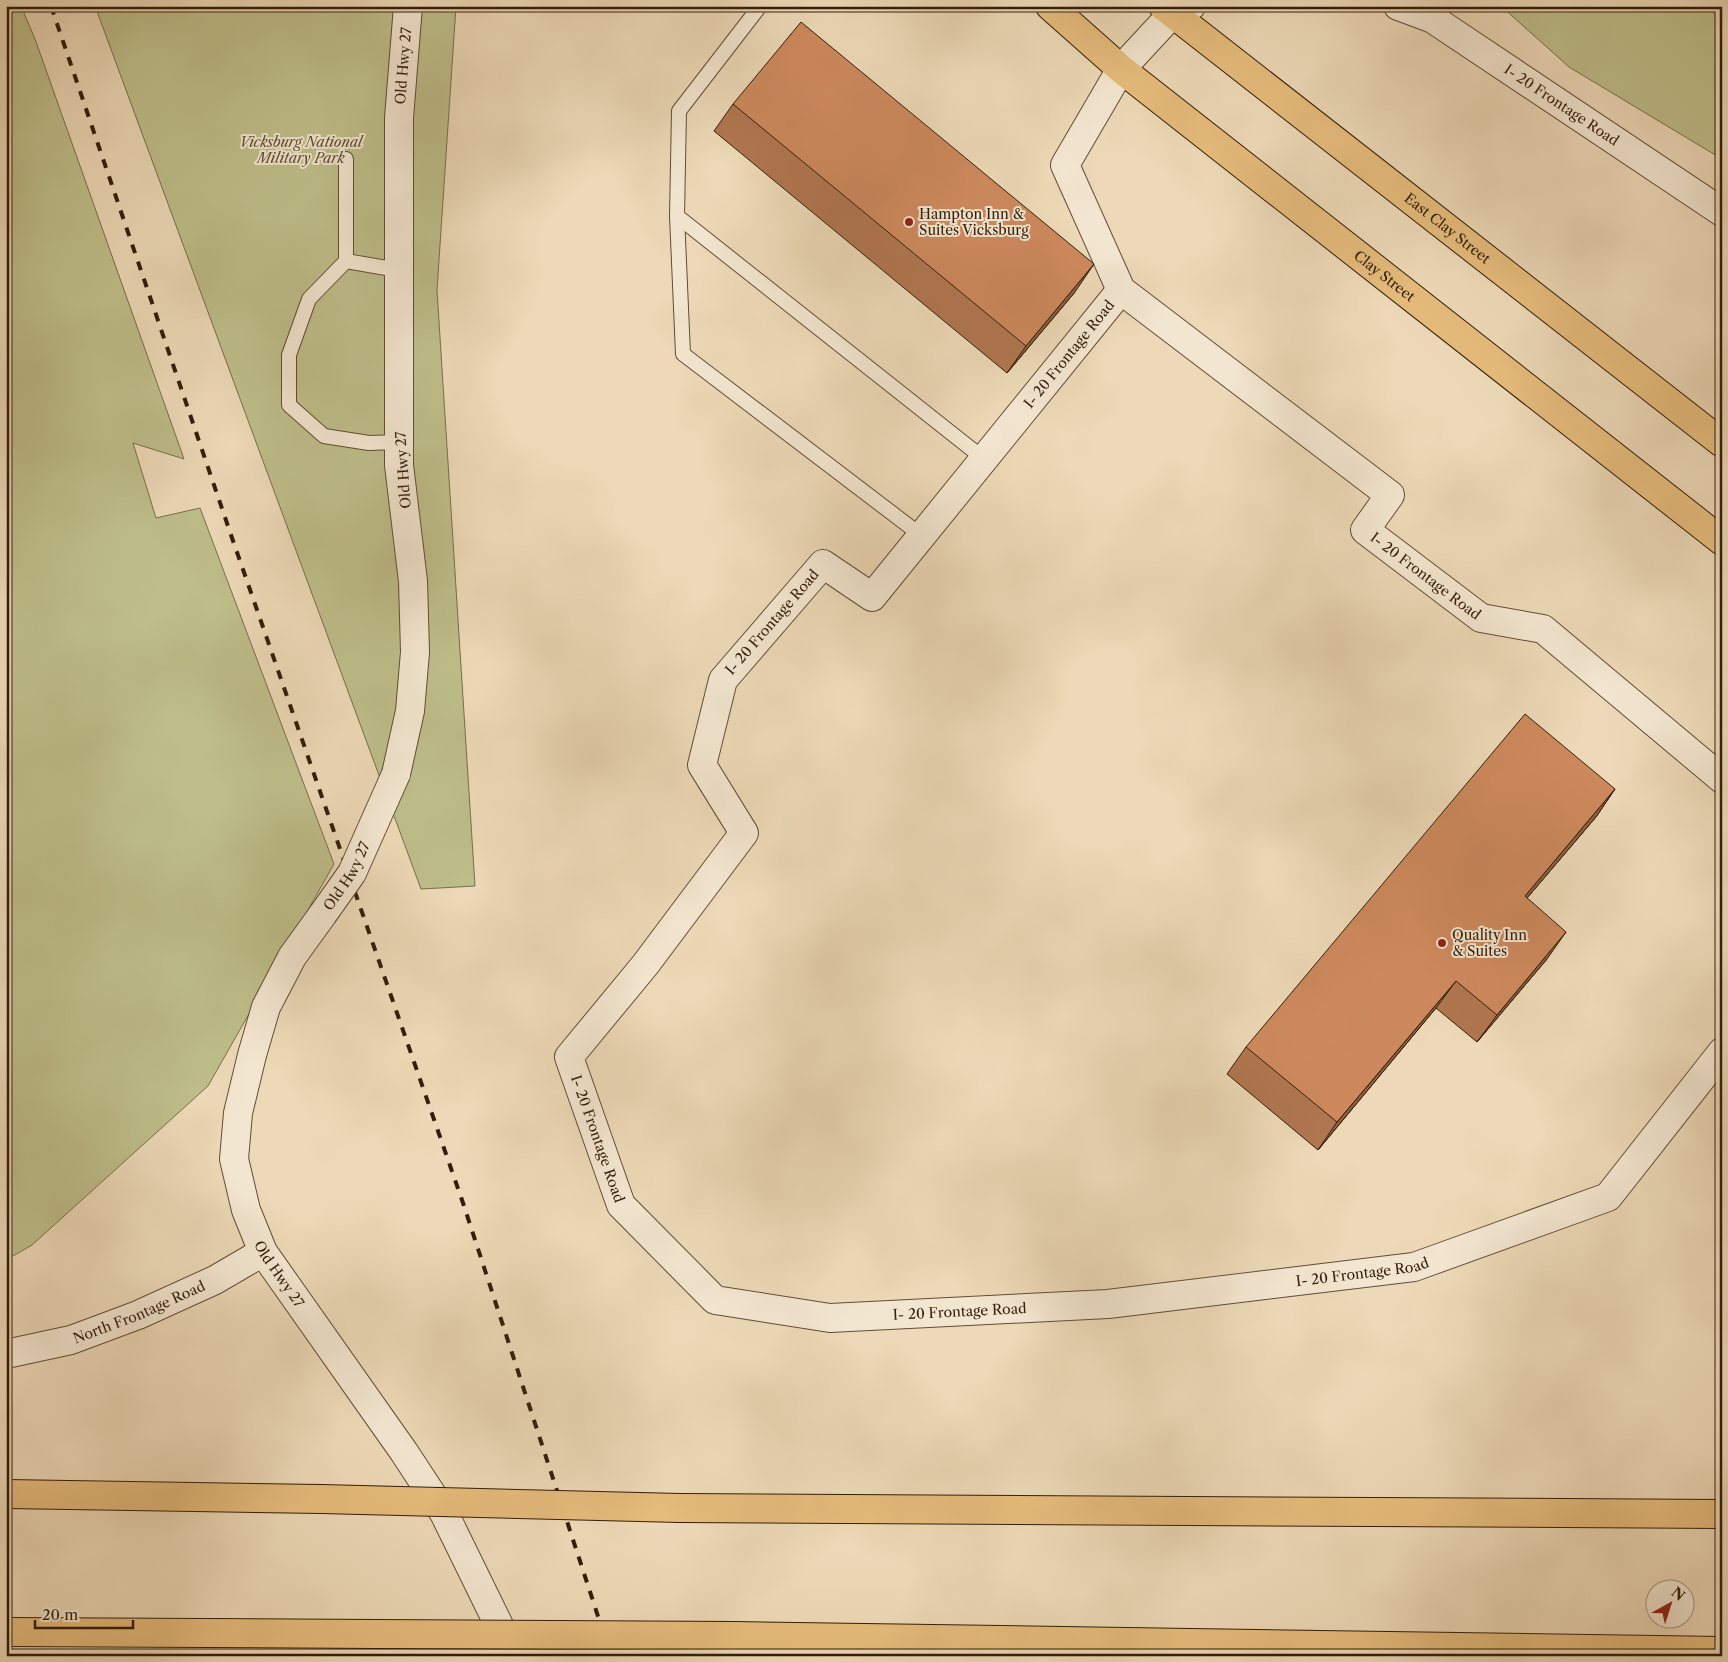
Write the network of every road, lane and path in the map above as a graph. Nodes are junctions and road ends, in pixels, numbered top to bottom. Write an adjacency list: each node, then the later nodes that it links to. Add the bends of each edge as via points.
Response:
1 (408, 6): 11 (street, Old Hwy 27, via 400,118)
2 (760, 6): 9 (lane, via 678,111)
3 (1050, 6): 6 (main road, Clay Street)
4 (1398, 6): 8 (street, I- 20 Frontage Road, via 1433,19)
5 (1176, 9): 6 (street, I- 20 Frontage Road); 14 (main road, East Clay Street)
6 (1121, 68): 12 (street, I- 20 Frontage Road, via 1066,165); 17 (main road, Clay Street)
7 (346, 159): 10 (lane)
8 (1722, 212)
9 (677, 216): 15 (lane); 16 (lane, via 683,354)
10 (346, 261): 11 (lane); 13 (lane, via 309,299 289,355 289,405 324,436)
11 (398, 270): 13 (street, Old Hwy 27)
12 (1121, 290): 15 (street, I- 20 Frontage Road); 18 (street, I- 20 Frontage Road, via 1390,495 1366,530 1481,618 1543,629)
13 (400, 442): 20 (street, Old Hwy 27, bridge, via 399,465 413,581 415,652 410,711 396,774 352,873 292,957 266,1007 238,1113 234,1159 246,1210)
14 (1722, 443)
15 (984, 459): 16 (street, I- 20 Frontage Road)
16 (922, 536): 19 (street, I- 20 Frontage Road, via 872,598 823,564 723,680 702,765 744,833 645,965 569,1057 621,1205 715,1300 830,1318 1108,1304 1414,1266 1608,1197)
17 (1722, 541)
18 (1722, 778)
19 (1722, 1052)
20 (264, 1252): 21 (street, North Frontage Road, via 215,1280 138,1315 71,1340); 26 (street, Old Hwy 27, via 399,1444 444,1514)
21 (6, 1354)
22 (6, 1494): 23 (main road, bridge, via 321,1498 680,1508)
23 (1722, 1514)
24 (6, 1632): 25 (main road, bridge, via 735,1636)
25 (1722, 1651)
26 (514, 1656)

